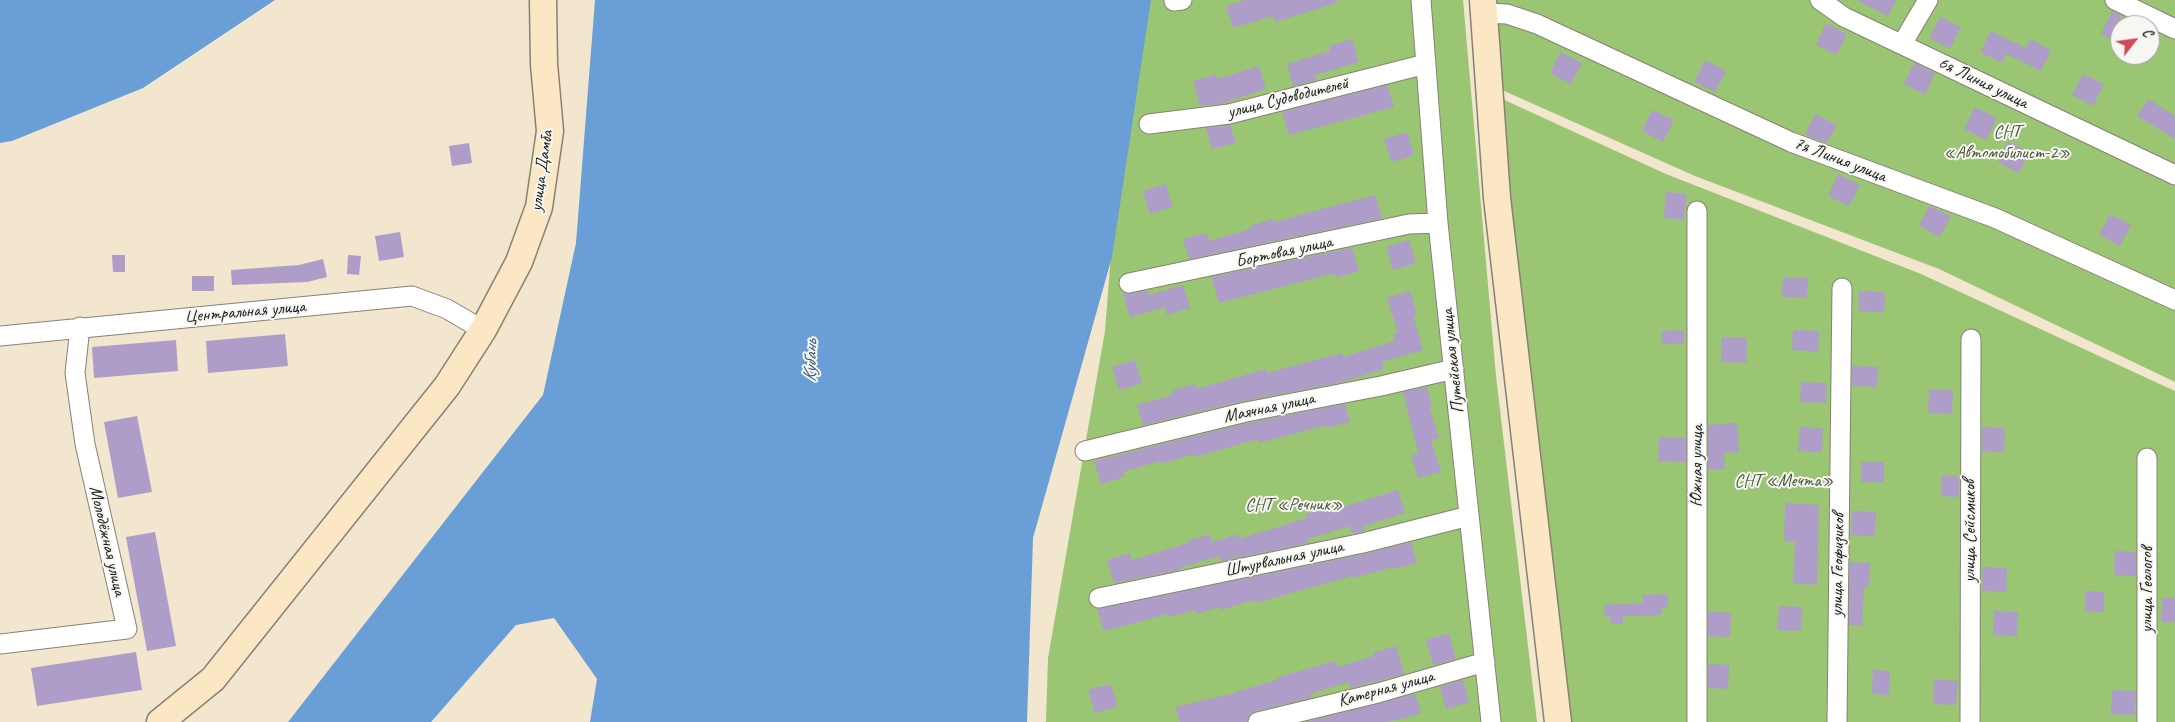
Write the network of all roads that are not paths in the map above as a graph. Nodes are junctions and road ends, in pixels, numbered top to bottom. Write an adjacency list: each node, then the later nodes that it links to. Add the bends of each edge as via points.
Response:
1 (543, 0): 18 (street, улица Дамба, via 550,131 539,207 519,262)
2 (1421, 0): 9 (street, Путейская улица)
3 (1820, 0): 8 (street, 6я Линия улица, via 1844,17)
4 (1928, 0): 8 (street)
5 (2114, 0): 7 (street)
6 (1491, 9): 16 (street, 7я Линия улица, via 1537,24 1791,142 1996,218); 31 (street, via 1497,198)
7 (2175, 29)
8 (1902, 44): 11 (street, 6я Линия улица)
9 (1426, 64): 10 (street, улица Судоводителей, via 1229,114); 13 (street, Путейская улица)
10 (1149, 124)
11 (2175, 175)
12 (1697, 211): 32 (street, Южная улица)
13 (1438, 223): 14 (street, Бортовая улица, via 1409,224); 21 (street, Путейская улица)
14 (1129, 283)
15 (1842, 288): 33 (street, улица Геофизиков)
16 (2175, 300)
17 (80, 327): 18 (street, Центральная улица, via 412,296 447,309); 19 (street, Центральная улица); 26 (street, Молодёжная улица, via 75,373 85,444 127,628)
18 (483, 330): 28 (street, улица Дамба, via 447,386 214,679)
19 (0, 336)
20 (1971, 339): 34 (street, улица Сейсмиков)
21 (1454, 369): 22 (street, Маячная улица, via 1246,412); 24 (street, Путейская улица)
22 (1085, 451)
23 (2146, 458): 35 (street, улица Геологов)
24 (1469, 516): 25 (street, Штурвальная улица, via 1364,543); 27 (street, Путейская улица)
25 (1099, 598)
26 (0, 644)
27 (1484, 662): 29 (street, Катерная улица); 30 (street, Путейская улица)
28 (160, 722)
29 (1258, 722)
30 (1491, 722)
31 (1558, 722)
32 (1697, 722)
33 (1837, 722)
34 (1970, 722)
35 (2148, 722)

